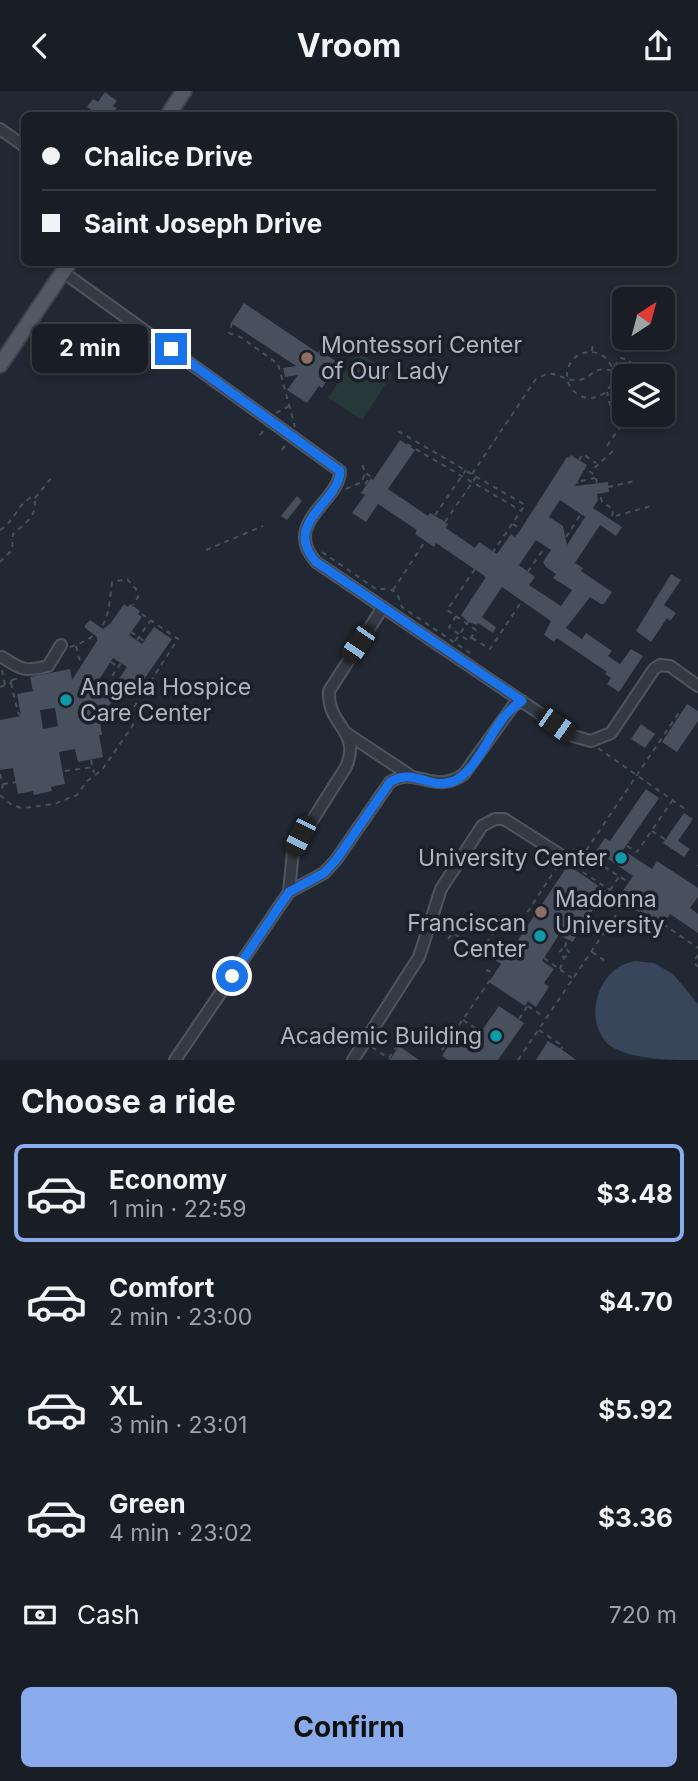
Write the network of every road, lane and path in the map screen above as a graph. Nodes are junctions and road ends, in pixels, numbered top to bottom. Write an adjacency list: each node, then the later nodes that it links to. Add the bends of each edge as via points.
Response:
1 (184, 91): 2 (main road)
2 (170, 112)
3 (0, 129): 4 (street)
4 (21, 144)
5 (66, 267): 11 (main road); 18 (street)
6 (232, 323): 18 (path, via 229,333 281,369 296,429)
7 (593, 341): 8 (path)
8 (592, 352): 12 (path, via 604,356); 14 (path, via 578,354)
9 (617, 364): 10 (path, via 625,358)
10 (631, 364)
11 (0, 365)
12 (612, 368)
13 (612, 371): 14 (path, via 595,369 582,380)
14 (566, 377): 16 (path, via 584,398); 28 (path, via 545,373 536,379)
15 (612, 383): 16 (path)
16 (607, 391): 20 (path, via 622,424)
17 (398, 431): 26 (path)
18 (292, 435): 21 (path); 50 (street, via 340,471 309,523)
19 (407, 445): 29 (path)
20 (607, 446)
21 (282, 450)
22 (612, 451): 25 (path)
23 (579, 460): 25 (path, via 583,454)
24 (362, 463): 27 (path)
25 (597, 464): 32 (path, via 590,473)
26 (466, 470): 28 (path); 29 (path)
27 (365, 473): 36 (path); 36 (path, via 371,477 366,485)
28 (472, 474): 30 (path)
29 (462, 475): 34 (path); 43 (path)
30 (476, 476): 34 (path); 41 (path, via 524,505)
31 (51, 477): 39 (path)
32 (596, 478): 33 (path, via 579,484); 40 (path, via 602,502 613,509 612,517)
33 (574, 480)
34 (472, 481): 41 (path); 44 (path)
35 (635, 481): 37 (path)
36 (362, 482): 38 (path)
37 (608, 487)
38 (343, 489)
39 (34, 499): 47 (path, via 24,502); 55 (path, via 33,516 13,534 12,549)
40 (651, 506)
41 (520, 511): 45 (path)
42 (581, 514): 49 (path)
43 (435, 515)
44 (445, 522)
45 (512, 523): 48 (path); 54 (path)
46 (263, 526): 53 (path)
47 (0, 530)
48 (526, 532)
49 (566, 537)
50 (305, 541): 58 (path, via 376,589); 61 (street, via 316,562)
51 (424, 543): 58 (path)
52 (545, 547): 57 (path)
53 (206, 550)
54 (493, 552)
55 (0, 562)
56 (475, 569): 63 (path, via 447,610)
57 (522, 580)
58 (393, 590): 73 (path, via 402,607)
59 (522, 601): 70 (path, via 489,649)
60 (133, 604): 74 (path, via 138,597 127,579 112,582 108,615 94,636)
61 (383, 607): 101 (street); 106 (street, via 329,691 331,711)
62 (140, 613): 64 (path)
63 (456, 617): 65 (path); 69 (path, via 449,627)
64 (150, 620): 66 (path); 77 (path, via 178,639)
65 (467, 623): 69 (path); 70 (path, via 476,630)
66 (144, 629): 68 (path); 71 (path)
67 (131, 632): 71 (path)
68 (150, 633)
69 (459, 634): 70 (path, via 469,641); 73 (path)
70 (472, 637)
71 (138, 639): 72 (path)
72 (145, 641)
73 (454, 642): 78 (path)
74 (76, 645): 76 (path); 83 (path)
75 (167, 646): 77 (path)
76 (64, 647): 85 (street, via 48,666 20,669)
77 (172, 649): 80 (path)
78 (470, 653)
79 (161, 655): 80 (path)
80 (165, 658): 86 (path)
81 (111, 662): 87 (path)
82 (156, 662): 86 (path)
83 (83, 663)
84 (121, 663): 87 (path)
85 (2, 664): 95 (path)
86 (160, 665): 90 (path)
87 (118, 667): 100 (path, via 110,679 124,692)
88 (12, 673): 92 (path)
89 (148, 674): 90 (path)
90 (153, 676): 94 (path)
91 (27, 677): 92 (path)
92 (12, 681): 95 (path); 103 (path, via 18,713)
93 (143, 681): 94 (path)
94 (148, 684): 99 (path)
95 (5, 686): 97 (path)
96 (698, 686): 107 (street, via 670,666 657,666 615,729)
97 (0, 687)
98 (137, 690): 99 (path)
99 (143, 694): 102 (path)
100 (120, 697)
101 (522, 701): 107 (street, via 573,736); 113 (street, via 513,706 464,774 454,781 437,783)
102 (134, 707)
103 (29, 716)
104 (132, 716): 112 (path, via 134,725 102,770)
105 (685, 718): 114 (path, via 678,714)
106 (346, 733): 113 (street); 131 (street, via 352,755 293,851)
107 (597, 740): 114 (path, via 598,748)
108 (91, 760): 109 (path)
109 (93, 767): 110 (path); 112 (path)
110 (65, 771)
111 (0, 774): 116 (path)
112 (94, 774): 117 (path, via 77,795 54,804 12,806)
113 (412, 776): 131 (street, via 390,782 336,860 324,873)
114 (637, 776): 118 (path); 123 (path)
115 (16, 782): 116 (path)
116 (2, 784): 117 (path)
117 (0, 793)
118 (672, 800): 119 (path); 120 (path)
119 (685, 809)
120 (652, 831): 121 (path); 122 (path, via 637,852)
121 (666, 840)
122 (626, 846)
123 (584, 854): 124 (path, via 574,849); 126 (path); 127 (path)
124 (561, 856): 127 (path); 138 (path, via 517,928); 168 (street, via 504,819 482,826 441,889 419,957)
125 (603, 856): 126 (path)
126 (598, 863): 128 (path)
127 (575, 867): 130 (path)
128 (619, 877): 129 (path); 130 (path)
129 (628, 882)
130 (610, 890): 133 (path)
131 (289, 892): 172 (street)
132 (624, 903): 133 (path)
133 (621, 907): 137 (path)
134 (480, 916): 138 (path)
135 (588, 918): 137 (path)
136 (663, 924): 144 (path)
137 (608, 926): 140 (path)
138 (497, 928): 146 (path)
139 (584, 930): 140 (path)
140 (601, 938): 145 (path)
141 (448, 939): 146 (path, via 453,933)
142 (567, 939): 143 (path)
143 (565, 947): 149 (path, via 570,953); 149 (path, via 559,952)
144 (698, 948)
145 (591, 951): 151 (path); 156 (path)
146 (481, 952): 150 (path)
147 (698, 955): 152 (path, via 694,962)
148 (544, 958): 153 (path)
149 (564, 958): 153 (path)
150 (475, 960)
151 (605, 961)
152 (698, 967)
153 (559, 969): 156 (path)
154 (486, 970): 155 (path)
155 (495, 973)
156 (573, 978): 162 (path)
157 (490, 980): 160 (path)
158 (530, 1002): 159 (path)
159 (528, 1006): 161 (path); 162 (path)
160 (463, 1019): 164 (path); 166 (path)
161 (519, 1019)
162 (546, 1019): 165 (path)
163 (409, 1029): 171 (path)
164 (456, 1029): 167 (path); 170 (path)
165 (539, 1030): 169 (path, via 563,1046); 174 (path)
166 (481, 1032)
167 (474, 1041)
168 (365, 1042): 171 (path); 173 (street)
169 (561, 1049)
170 (442, 1050)
171 (390, 1059)
172 (175, 1060)
173 (353, 1060)
174 (518, 1060)

